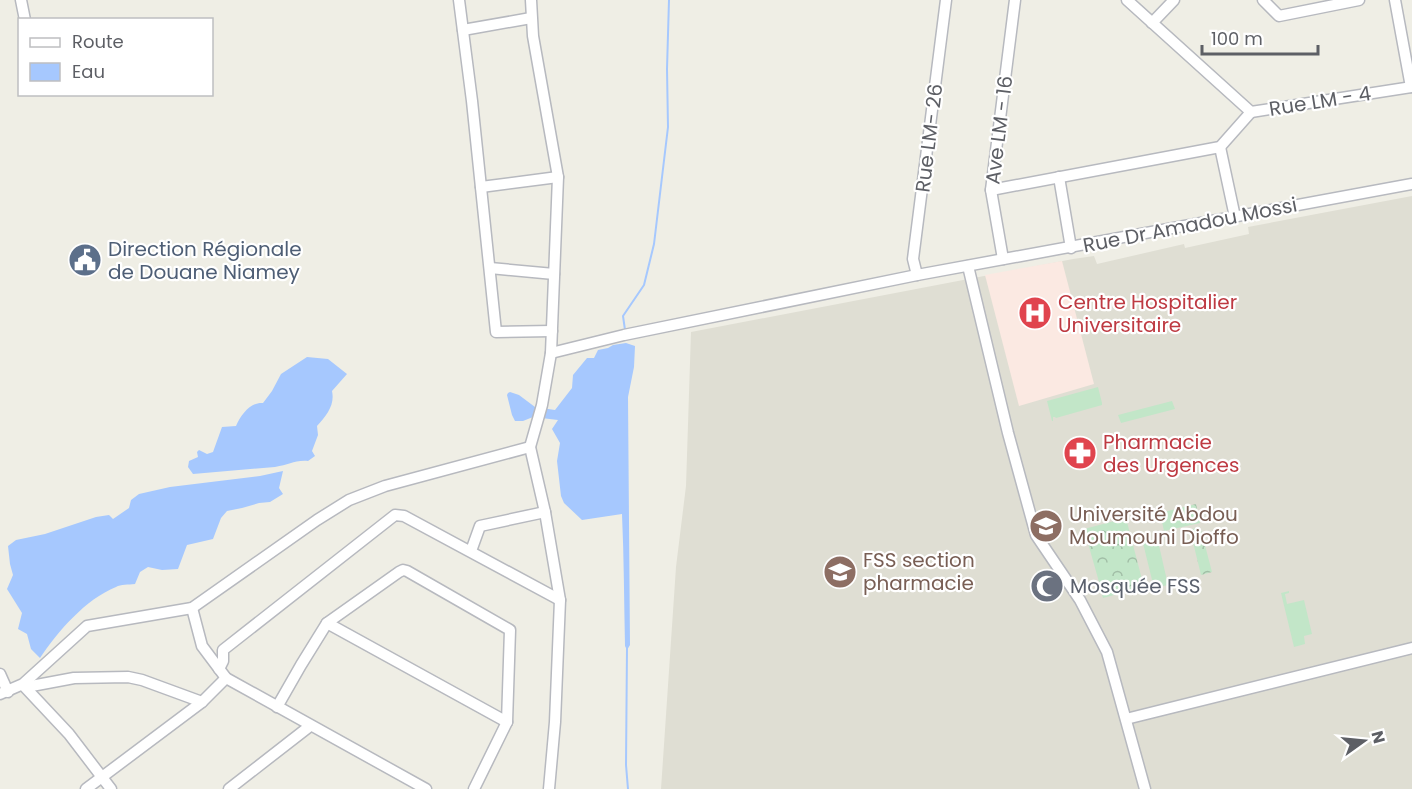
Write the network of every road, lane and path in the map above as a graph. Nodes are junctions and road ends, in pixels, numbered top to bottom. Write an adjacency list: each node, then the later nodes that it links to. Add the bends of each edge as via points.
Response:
1 (21, 0): 11 (street)
2 (459, 0): 14 (street)
3 (531, 0): 12 (street)
4 (946, 0): 29 (street, Rue LM- 26, via 914,259)
5 (1015, 0): 22 (street, Ave LM - 16)
6 (1127, 0): 13 (street, Rue LM - 4)
7 (1174, 0): 13 (street)
8 (1263, 0): 9 (street, via 1279,16)
9 (1359, 0)
10 (1395, 0): 15 (street)
11 (25, 18)
12 (531, 18): 14 (street); 18 (street)
13 (1152, 23): 16 (street, Rue LM - 4)
14 (463, 30): 21 (street)
15 (1411, 87): 16 (street, Rue LM - 4)
16 (1251, 112): 17 (street)
17 (1220, 147): 19 (street); 23 (street)
18 (558, 177): 21 (street); 28 (street)
19 (1059, 177): 22 (street); 24 (street)
20 (1412, 184): 23 (street, Rue Dr Amadou Mossi)
21 (482, 187): 27 (street)
22 (991, 190): 25 (street, Ave LM - 16)
23 (1235, 216): 24 (street, Rue Dr Amadou Mossi)
24 (1071, 248): 25 (street, Rue Dr Amadou Mossi)
25 (1004, 259): 26 (street, Rue Dr Amadou Mossi)
26 (968, 266): 29 (street, Rue Dr Amadou Mossi); 45 (street, via 1036,535 1075,592 1107,652)
27 (490, 268): 28 (street); 30 (street, via 496,332)
28 (554, 274): 30 (street)
29 (917, 275): 31 (street, Rue Dr Amadou Mossi)
30 (552, 331): 31 (street)
31 (551, 352): 32 (street)
32 (530, 447): 33 (street); 36 (street, via 385,486 349,500)
33 (545, 512): 34 (street, via 480,526); 35 (street)
34 (471, 551): 35 (street); 40 (street, via 395,515 223,650)
35 (560, 600): 54 (street)
36 (192, 608): 40 (street, via 202,646); 41 (street, via 87,626)
37 (327, 624): 44 (street); 46 (street); 46 (street, via 399,572 407,571 510,630)
38 (1412, 648): 45 (street)
39 (0, 674): 42 (street)
40 (222, 674): 43 (street); 44 (street)
41 (24, 686): 42 (street); 43 (street, via 74,678 128,677); 48 (street)
42 (4, 693)
43 (202, 702): 48 (street)
44 (277, 707): 47 (street)
45 (1126, 719): 55 (street)
46 (507, 722): 53 (street)
47 (310, 726): 49 (street); 52 (street)
48 (102, 776): 50 (street); 51 (street)
49 (234, 787)
50 (86, 789)
51 (111, 789)
52 (426, 789)
53 (474, 789)
54 (549, 789)
55 (1145, 789)

